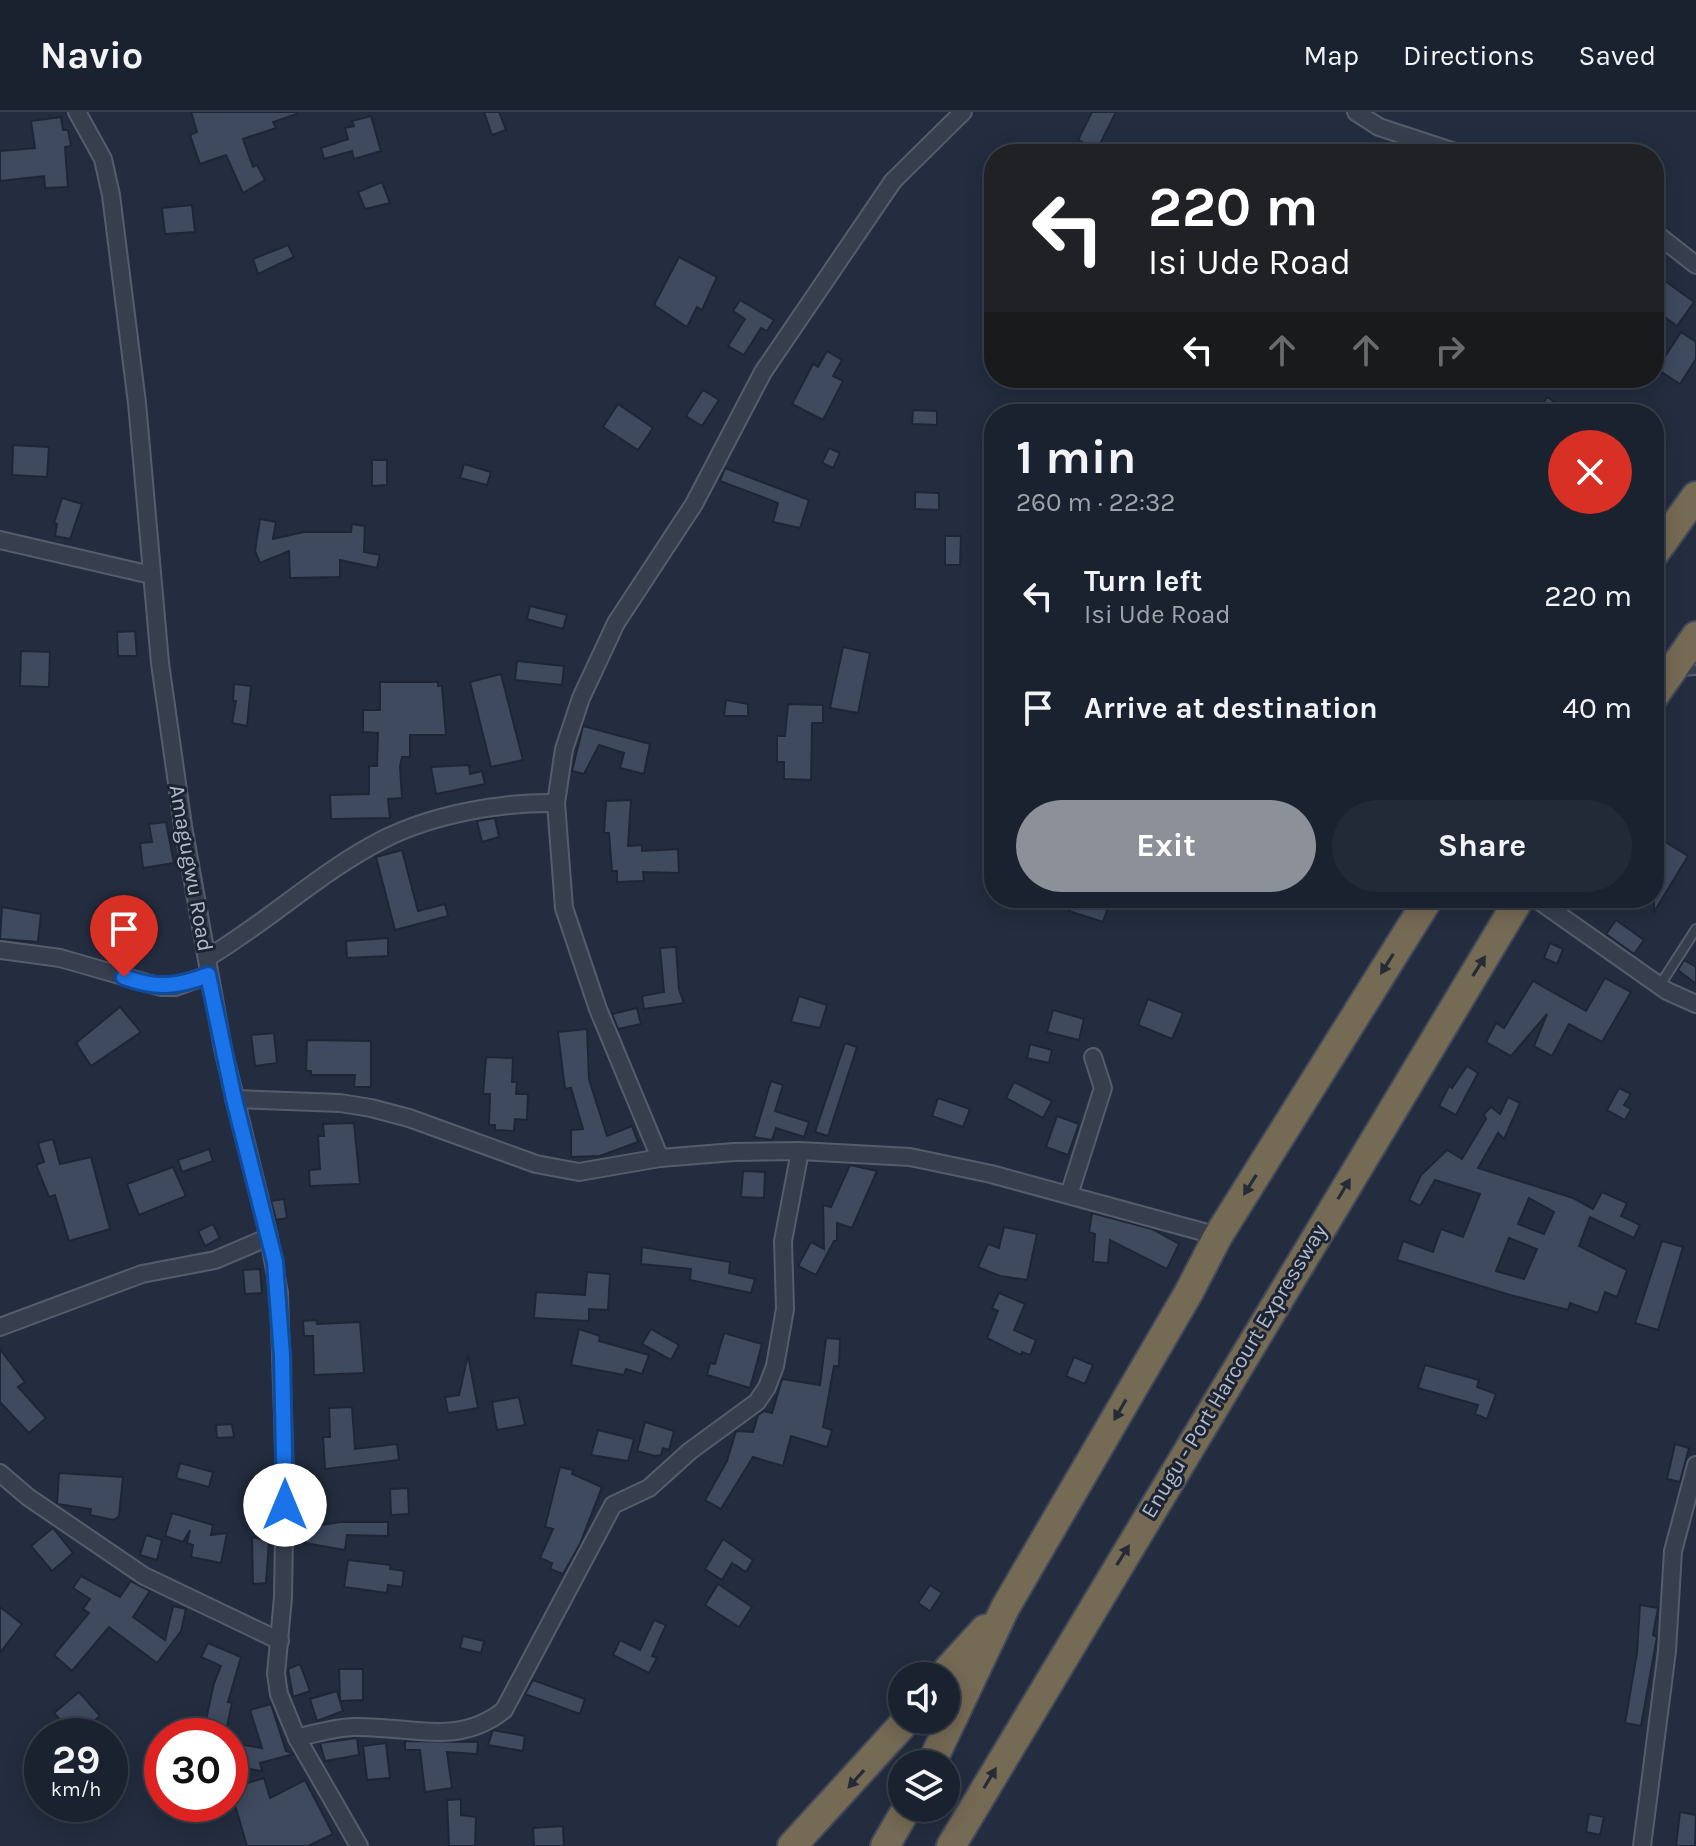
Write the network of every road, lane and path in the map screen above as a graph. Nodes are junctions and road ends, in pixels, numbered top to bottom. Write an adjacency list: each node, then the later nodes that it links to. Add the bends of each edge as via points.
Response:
1 (77, 112): 10 (street, Amagugwu Road, via 103,159 111,195 137,403)
2 (963, 112): 14 (street, via 893,181 763,372 694,504 616,623 564,749)
3 (1356, 112): 4 (street, via 1379,127)
4 (1431, 144)
5 (1664, 240): 6 (street)
6 (1696, 265)
7 (1696, 496): 9 (highway)
8 (0, 540): 10 (street)
9 (1664, 540)
10 (151, 575): 20 (street, Amagugwu Road, via 181,812)
11 (1696, 636): 12 (highway)
12 (1683, 671): 13 (highway)
13 (1664, 687)
14 (556, 803): 20 (street, via 500,806 385,839); 26 (street, via 561,882 572,935)
15 (1423, 908): 28 (highway, one-way to 28)
16 (1514, 908): 43 (highway, Enugu - Port Harcourt Expressway, one-way to 16)
17 (1549, 908): 21 (street)
18 (1696, 929): 21 (lane)
19 (0, 950): 20 (street, via 60,958 161,987 175,987)
20 (208, 967): 24 (street, Amagugwu Road)
21 (1660, 986): 22 (street)
22 (1696, 1004)
23 (1093, 1057): 27 (street, via 1103,1088)
24 (234, 1099): 26 (street, via 371,1108 558,1170 591,1172); 29 (street, Amagugwu Road)
25 (800, 1151): 26 (street); 27 (street, via 940,1162); 37 (street, via 783,1241 785,1309 767,1387 757,1402 649,1488 613,1505 504,1710 485,1725 457,1733 350,1727)
26 (660, 1158)
27 (1069, 1195): 28 (street)
28 (1218, 1236): 33 (highway, one-way to 33)
29 (269, 1237): 30 (street, via 215,1260 142,1274); 34 (street, Amagugwu Road, via 279,1293 284,1417)
30 (0, 1327)
31 (1696, 1465): 44 (street, via 1673,1551 1667,1651)
32 (0, 1473): 34 (street, via 144,1576)
33 (1005, 1608): 35 (highway); 38 (highway)
34 (280, 1641): 37 (street, Amagugwu Road, via 279,1694)
35 (955, 1662)
36 (894, 1734): 41 (highway, one-way to 41)
37 (297, 1738): 40 (street, Amagugwu Road)
38 (938, 1750)
39 (899, 1822): 42 (highway)
40 (359, 1846)
41 (792, 1846)
42 (885, 1846)
43 (951, 1846)
44 (1642, 1846)

